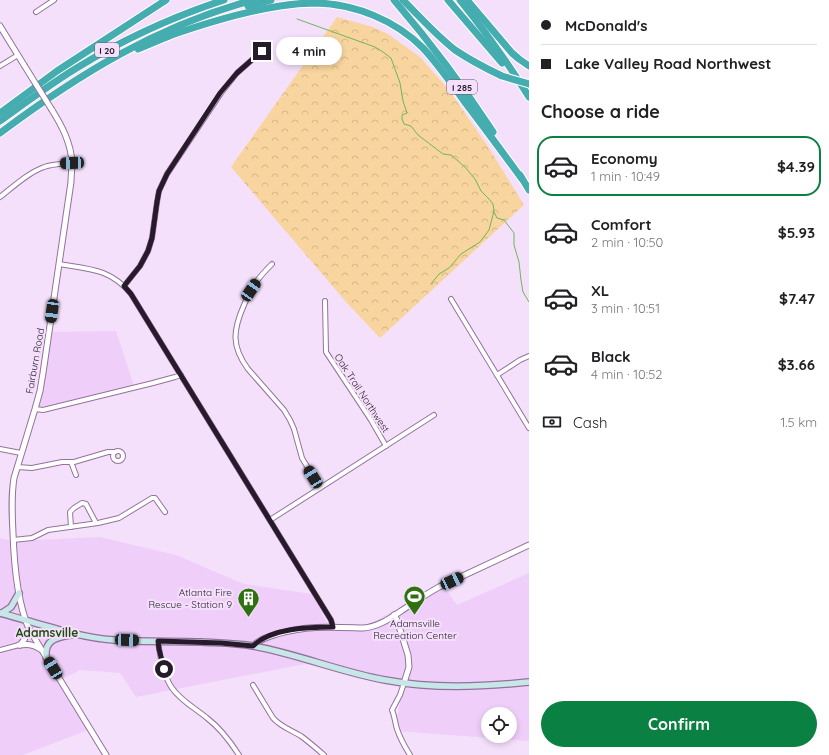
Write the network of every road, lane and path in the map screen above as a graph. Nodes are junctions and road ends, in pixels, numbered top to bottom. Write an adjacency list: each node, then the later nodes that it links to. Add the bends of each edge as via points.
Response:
1 (54, 0): 11 (street)
2 (166, 0): 21 (highway, via 57,71)
3 (224, 0): 22 (highway, I 20, via 170,20 89,60)
4 (253, 0): 18 (highway, I 20, via 204,15 157,35)
5 (271, 0): 13 (highway, via 214,17)
6 (394, 0): 25 (highway, I 285, via 469,97)
7 (403, 0): 19 (highway, bridge, via 455,50 476,63)
8 (448, 0): 19 (highway)
9 (460, 0): 19 (highway)
10 (466, 0): 17 (highway, via 512,53)
11 (36, 12)
12 (0, 26): 15 (street, Fairburn Road)
13 (166, 37): 18 (highway); 25 (highway, via 240,14 293,4 333,4 375,16 397,27 422,48 449,80)
14 (262, 51): 30 (street, via 237,73 220,93 167,174 158,197 148,251)
15 (18, 55): 16 (street); 24 (street, Fairburn Road, bridge, via 65,134)
16 (0, 66)
17 (529, 66)
18 (77, 79): 23 (highway, I 20)
19 (525, 85): 20 (highway)
20 (529, 97)
21 (0, 113)
22 (0, 121)
23 (0, 134)
24 (72, 163): 27 (street, via 37,170); 28 (street, Fairburn Road)
25 (522, 179): 26 (highway, I 285)
26 (529, 190)
27 (0, 196)
28 (59, 264): 30 (street, via 101,271); 36 (street, Fairburn Road, via 44,373)
29 (272, 264): 46 (street, via 251,290 238,318 235,335 237,350 248,369 284,410 294,429 302,458)
30 (124, 286): 34 (street)
31 (451, 299): 35 (street)
32 (325, 301): 39 (street, Oak Trail Northwest, via 326,352)
33 (529, 356): 35 (street)
34 (181, 374): 36 (street, via 43,410); 48 (street)
35 (497, 374): 38 (street)
36 (36, 409): 42 (street, Fairburn Road)
37 (434, 415): 39 (street)
38 (529, 428)
39 (386, 446): 46 (street)
40 (0, 449): 42 (street)
41 (115, 452): 43 (street)
42 (21, 453): 44 (street, Fairburn Road)
43 (71, 462): 44 (street, via 32,468); 45 (street)
44 (17, 467): 51 (street, Fairburn Road, via 12,499)
45 (76, 475)
46 (320, 488): 48 (street)
47 (165, 512): 49 (street, via 155,498 152,498 119,518)
48 (270, 520): 57 (street)
49 (96, 523): 50 (street); 50 (street, via 86,504 82,503 70,512)
50 (71, 527): 51 (street, via 48,530 32,538)
51 (13, 540): 53 (street, Fairburn Road)
52 (529, 545): 55 (street, via 439,587)
53 (19, 593): 54 (main road, via 11,608); 56 (street, Fairburn Road)
54 (1, 613): 56 (main road)
55 (394, 615): 57 (street, via 371,627); 67 (street, via 408,655 409,667)
56 (24, 619): 58 (street, Fairburn Road); 59 (main road)
57 (333, 627): 62 (street, via 288,630 264,638)
58 (29, 629): 61 (street); 64 (street, Fairburn Road)
59 (77, 634): 60 (main road, via 114,640); 65 (main road, via 50,642 46,648)
60 (158, 641): 62 (main road); 70 (street, via 164,671 171,687 222,731)
61 (19, 645): 63 (street); 64 (street, via 27,644)
62 (253, 646): 67 (main road, via 360,675)
63 (0, 650)
64 (42, 651): 65 (street, Fairburn Road)
65 (46, 657): 69 (street, Fairburn Road)
66 (529, 682): 67 (main road, via 444,687)
67 (404, 683): 72 (street, via 392,710 397,731)
68 (253, 685): 71 (street, via 277,722 307,740)
69 (106, 755)
70 (239, 755)
71 (324, 755)
72 (410, 755)

